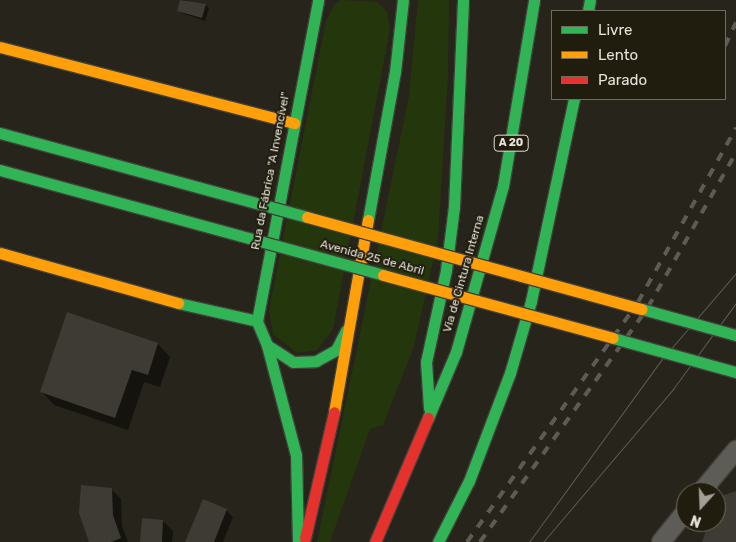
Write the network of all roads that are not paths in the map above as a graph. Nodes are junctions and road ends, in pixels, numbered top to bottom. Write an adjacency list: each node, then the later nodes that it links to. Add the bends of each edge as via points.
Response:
1 (318, 0): 9 (main road, Rua da Fábrica "A Invencível")
2 (393, 0): 6 (main road)
3 (404, 0): 6 (main road)
4 (463, 0): 18 (main road, via 454,207 446,270 426,362)
5 (534, 0): 18 (main road, Via de Cintura Interna / A 20, via 503,186 456,352)
6 (401, 23): 14 (main road)
7 (0, 46): 9 (main road, via 191,99)
8 (574, 100): 25 (main road, via 531,301 510,373 472,472)
9 (294, 123): 13 (main road, Rua da Fábrica "A Invencível")
10 (0, 133): 15 (main road, Avenida 25 de Abril, bridge)
11 (0, 170): 17 (main road, Avenida 25 de Abril, bridge)
12 (0, 253): 13 (main road, via 204,310)
13 (257, 321): 16 (main road)
14 (348, 326): 16 (main road, via 336,350 316,361 293,362); 23 (main road, via 343,371 309,530)
15 (736, 335)
16 (267, 346): 22 (main road, via 296,455)
17 (736, 372)
18 (429, 412): 24 (main road, Via de Cintura Interna / A 20)
19 (736, 450): 20 (street)
20 (709, 482)
21 (676, 523): 26 (street)
22 (298, 542)
23 (303, 542)
24 (375, 542)
25 (438, 542)
26 (661, 542)

